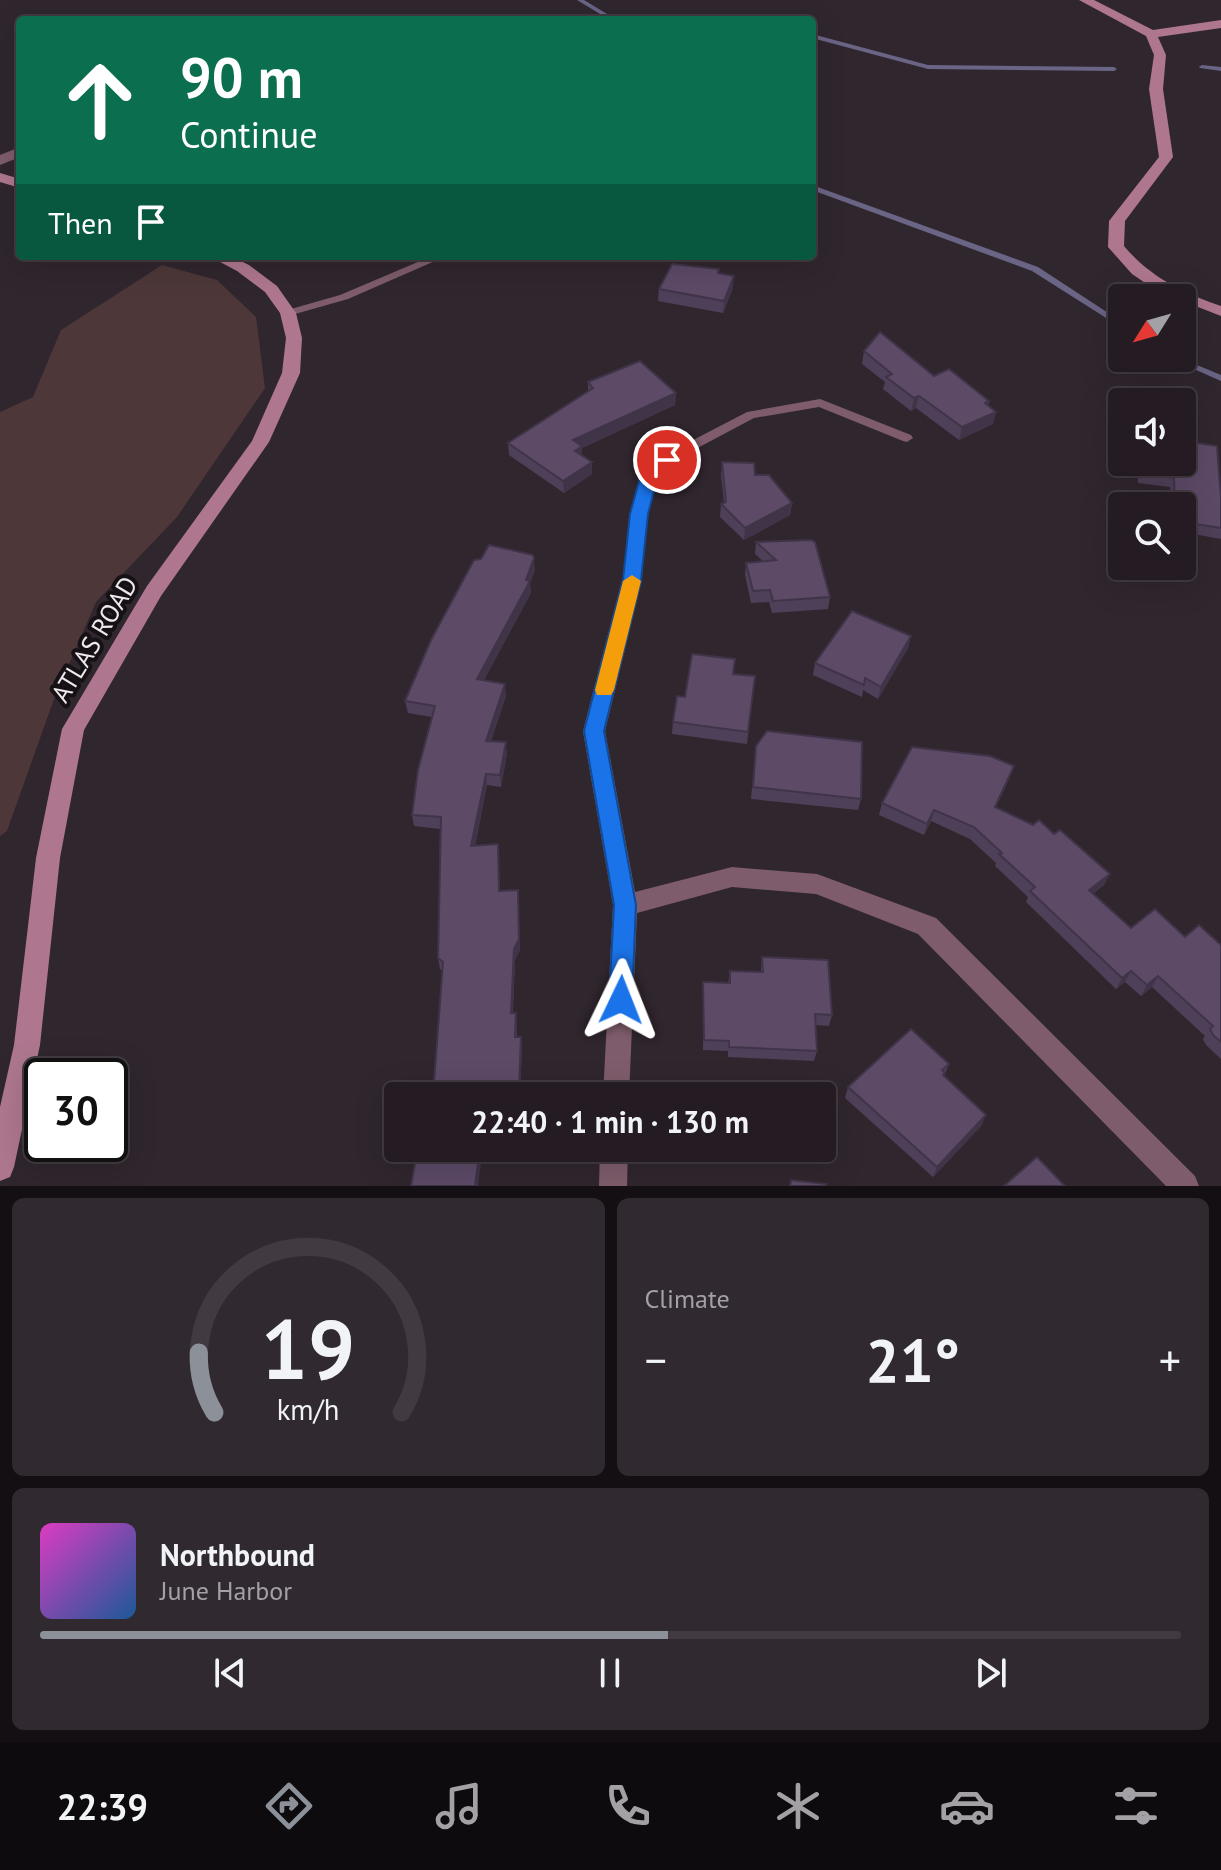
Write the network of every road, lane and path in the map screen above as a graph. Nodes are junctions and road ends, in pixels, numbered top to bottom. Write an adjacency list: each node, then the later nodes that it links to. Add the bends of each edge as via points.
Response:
1 (1085, 0): 3 (main road)
2 (1221, 24): 3 (main road)
3 (1151, 34): 6 (main road, via 1160,55 1156,89 1166,157 1117,221 1116,247 1132,269 1181,297)
4 (226, 260): 7 (main road, via 271,289)
5 (429, 260): 7 (lane, via 344,297)
6 (1221, 311)
7 (288, 313): 13 (main road, ATLAS ROAD, via 294,338 291,373 260,442 154,591 73,729 48,858 27,1045)
8 (907, 438): 9 (lane, via 820,403 751,415 652,467 639,514)
9 (632, 580): 10 (street, via 594,731)
10 (625, 905): 11 (street); 15 (street, via 732,877 817,884 927,926)
11 (617, 1082)
12 (614, 1162): 14 (street)
13 (0, 1167)
14 (613, 1186)
15 (1185, 1186)

